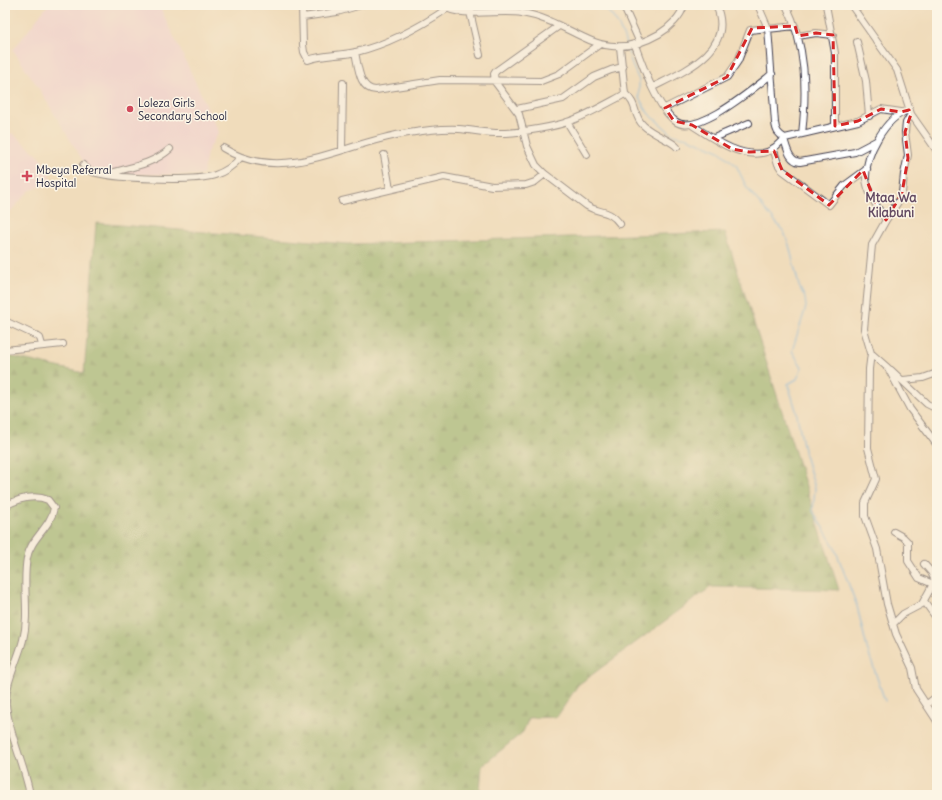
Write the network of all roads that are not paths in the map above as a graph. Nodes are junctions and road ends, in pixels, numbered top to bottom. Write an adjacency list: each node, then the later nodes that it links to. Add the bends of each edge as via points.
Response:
1 (302, 5): 13 (street)
2 (361, 5): 13 (street)
3 (441, 5): 11 (street)
4 (623, 5): 21 (street)
5 (684, 5): 21 (street, via 678,17 667,28)
6 (716, 5): 29 (street, via 721,18 721,29 708,53 693,66)
7 (758, 5): 16 (street)
8 (786, 5): 15 (street)
9 (826, 5): 17 (street)
10 (851, 5): 34 (street, via 897,70)
11 (448, 8): 12 (street); 23 (street, via 403,35)
12 (470, 12): 14 (street, via 522,13); 24 (street)
13 (303, 17): 23 (street, via 304,52 308,60)
14 (559, 26): 20 (street); 27 (street, via 496,71)
15 (796, 26): 16 (street); 18 (street)
16 (768, 29): 26 (street); 31 (street, via 750,30 733,70 722,81)
17 (833, 35): 18 (street, via 816,33); 39 (street, via 836,73)
18 (798, 36): 41 (street, via 806,85)
19 (858, 42): 35 (street, via 866,81)
20 (600, 44): 22 (street); 27 (street, via 571,67 549,79 532,82)
21 (635, 45): 22 (street); 29 (street)
22 (620, 47): 25 (street)
23 (356, 52): 27 (street, via 361,79 373,90 440,80)
24 (480, 55)
25 (623, 68): 30 (street); 32 (street, via 594,77 563,99)
26 (772, 74): 38 (street, via 741,99); 43 (street, via 776,130)
27 (495, 82): 32 (street)
28 (342, 83): 49 (street)
29 (653, 87): 31 (street)
30 (625, 94): 36 (street); 45 (street, via 634,104 643,125)
31 (665, 108): 38 (street, via 674,121)
32 (516, 109): 40 (street)
33 (901, 112): 34 (street); 35 (street, via 881,109); 44 (street, via 879,134)
34 (910, 112): 50 (street); 60 (street, via 905,132 908,158 902,193)
35 (869, 116): 39 (street)
36 (567, 122): 40 (street); 52 (street)
37 (749, 123): 42 (street)
38 (692, 125): 42 (street)
39 (835, 126): 41 (street)
40 (524, 130): 49 (street, via 500,133 454,129 420,131); 57 (street, via 529,151 536,165)
41 (802, 134): 43 (street)
42 (714, 138): 47 (street, via 738,151 759,153)
43 (784, 139): 44 (street, via 795,162 855,152); 47 (street)
44 (876, 141): 55 (street)
45 (677, 147)
46 (223, 148): 53 (street)
47 (773, 148): 55 (street, via 782,170 829,205 844,186)
48 (170, 149): 56 (street, via 147,164)
49 (342, 149): 53 (street, via 304,162 265,162)
50 (937, 151)
51 (384, 155): 58 (street)
52 (587, 155)
53 (240, 158): 56 (street, via 229,167 208,176 142,178)
54 (83, 165): 56 (street, via 89,170)
55 (867, 169): 60 (street, via 866,180)
56 (105, 174)
57 (545, 174): 58 (street, via 526,185 492,186 444,177); 61 (street, via 587,206 606,211)
58 (390, 189): 59 (street)
59 (342, 201)
60 (886, 220): 66 (street, via 876,236 871,253 864,325)
61 (620, 224)
62 (5, 321): 64 (street, via 37,336)
63 (64, 344): 64 (street)
64 (42, 345): 65 (street)
65 (5, 350)
66 (871, 353): 67 (street); 78 (street, via 868,448 876,479 864,508 877,549)
67 (888, 368): 69 (street); 71 (street, via 906,401)
68 (937, 373): 69 (street, via 923,378)
69 (903, 380): 70 (street, via 927,404)
70 (937, 409)
71 (937, 445)
72 (5, 506): 82 (street, via 21,499 35,497 48,500 54,508 49,520 30,547 26,559 26,628 6,697)
73 (894, 532): 75 (street, via 908,542 908,561 919,578)
74 (924, 564): 75 (street)
75 (936, 584): 76 (street)
76 (924, 602): 77 (street); 78 (street)
77 (937, 620)
78 (893, 624): 80 (street, via 912,668 916,689)
79 (937, 696): 80 (street)
80 (926, 704): 81 (street)
81 (937, 721)
82 (30, 795)

